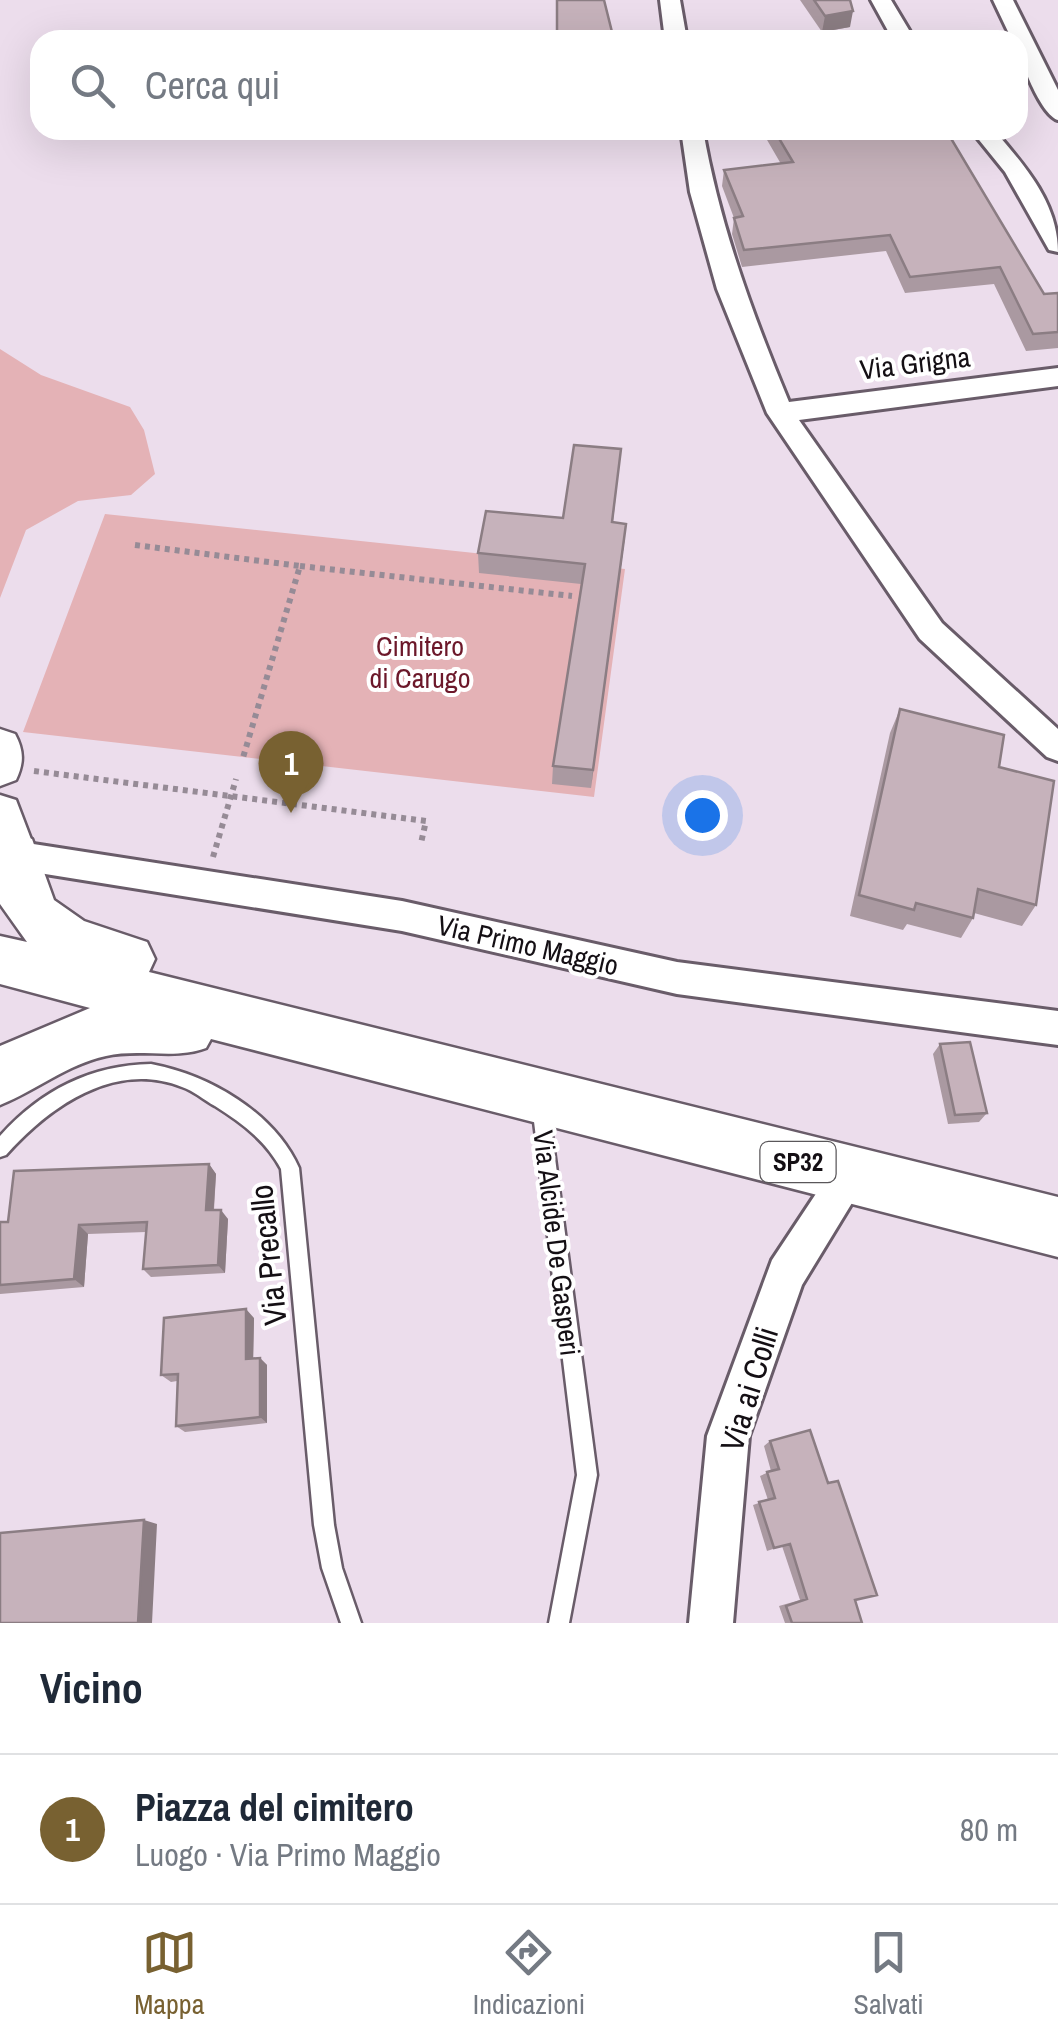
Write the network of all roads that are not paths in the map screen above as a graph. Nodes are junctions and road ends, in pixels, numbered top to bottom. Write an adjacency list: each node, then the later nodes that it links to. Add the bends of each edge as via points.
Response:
1 (670, 0): 4 (street)
2 (882, 0): 5 (street)
3 (1003, 0): 6 (street)
4 (674, 30)
5 (898, 30)
6 (1018, 30)
7 (1028, 51): 8 (street)
8 (1058, 113)
9 (694, 140): 13 (street, via 730,289)
10 (990, 140): 11 (street)
11 (1058, 244)
12 (1058, 377): 13 (street, Via Grigna)
13 (780, 412): 15 (street, via 931,631)
14 (0, 747): 16 (street)
15 (1058, 748)
16 (0, 767)
17 (5, 840): 19 (street, Via Primo Maggio, via 204,887 402,916 677,978); 20 (main road, via 30,912 66,941 215,983)
18 (0, 960): 20 (main road, SP32)
19 (1058, 1028)
20 (276, 1030): 21 (main road, via 220,1036 131,1026 58,1044); 22 (main road, SP32)
21 (0, 1078)
22 (538, 1096): 24 (main road, Via Alcide De Gasperi / SP32); 27 (lane, Via Alcide De Gasperi, via 587,1475)
23 (0, 1149): 26 (lane, Via Precallo, via 75,1087 136,1071 181,1078 237,1110 281,1148 290,1168 324,1525)
24 (850, 1175): 25 (main road, Via Alcide De Gasperi / SP32); 28 (street, Via ai Colli, via 786,1274 728,1436)
25 (1058, 1227)
26 (351, 1623)
27 (560, 1623)
28 (711, 1623)

